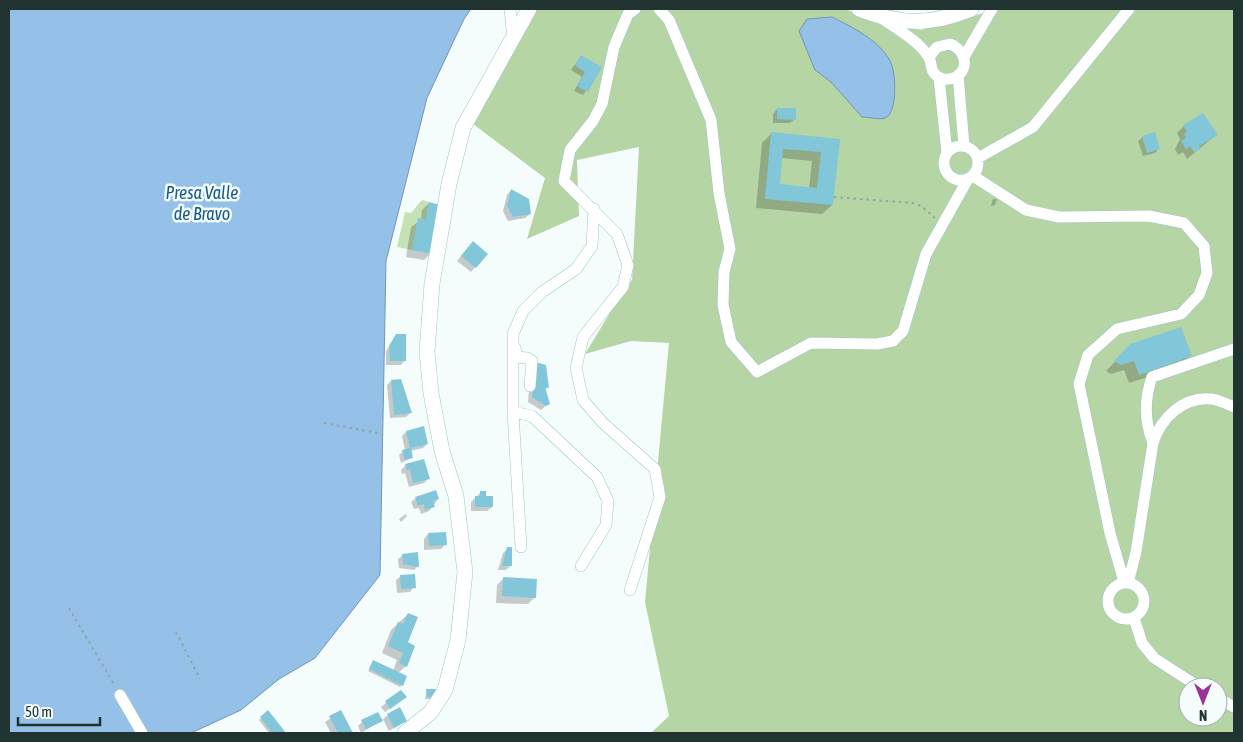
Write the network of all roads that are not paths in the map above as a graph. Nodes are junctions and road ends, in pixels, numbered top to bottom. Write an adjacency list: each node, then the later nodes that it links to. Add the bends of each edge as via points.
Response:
1 (510, 9): 10 (street)
2 (529, 9): 10 (main road)
3 (635, 9): 19 (street, via 628,14 614,46 602,104 570,150 564,181)
4 (659, 9): 18 (street, via 669,20 711,120 730,249 724,272 723,305 731,342 757,372 811,343 877,344 893,341 903,331 926,254)
5 (858, 9): 9 (main road)
6 (971, 9): 9 (main road, via 921,23)
7 (992, 9): 12 (street)
8 (1129, 9): 17 (street, via 1033,127)
9 (878, 16): 11 (street)
10 (513, 40): 34 (main road, via 463,128 449,184 432,284 427,352 431,393 442,451 456,496 464,572 458,640 446,690 431,712)
11 (929, 57): 12 (street, via 937,46 950,44 956,46); 14 (street, via 932,72)
12 (964, 57): 13 (street, via 964,67)
13 (958, 76): 14 (street); 15 (street)
14 (939, 78): 16 (street)
15 (964, 146): 16 (street); 17 (street)
16 (948, 153): 18 (street, via 944,167 948,174 953,178)
17 (978, 158): 18 (street, via 979,165)
18 (970, 178): 28 (street, via 1026,210 1059,217 1149,216 1184,223 1204,246 1207,273 1199,295 1181,314 1117,329 1088,355 1079,384 1110,533)
19 (594, 209): 20 (street, via 592,246 576,269 542,292 524,311); 29 (street, via 617,234 628,265 624,288 583,337 576,368 583,400 603,423 655,469 660,497)
20 (514, 334): 22 (street, via 517,357 532,361); 24 (street)
21 (1234, 349): 25 (street, via 1152,377 1145,408)
22 (530, 386)
23 (1234, 407): 25 (street, via 1213,399 1197,400 1182,406 1164,421)
24 (514, 412): 26 (street); 27 (street, via 532,416 597,477 608,501 606,525)
25 (1153, 444): 28 (street, via 1136,552)
26 (521, 547)
27 (582, 566)
28 (1126, 583): 30 (street, via 1138,587 1144,600 1141,612); 30 (street, via 1111,590 1108,605 1117,617 1124,620)
29 (630, 590)
30 (1134, 618): 31 (street, via 1142,643 1154,658)
31 (1184, 677)
32 (120, 695): 33 (street)
33 (142, 733)
34 (405, 733)

